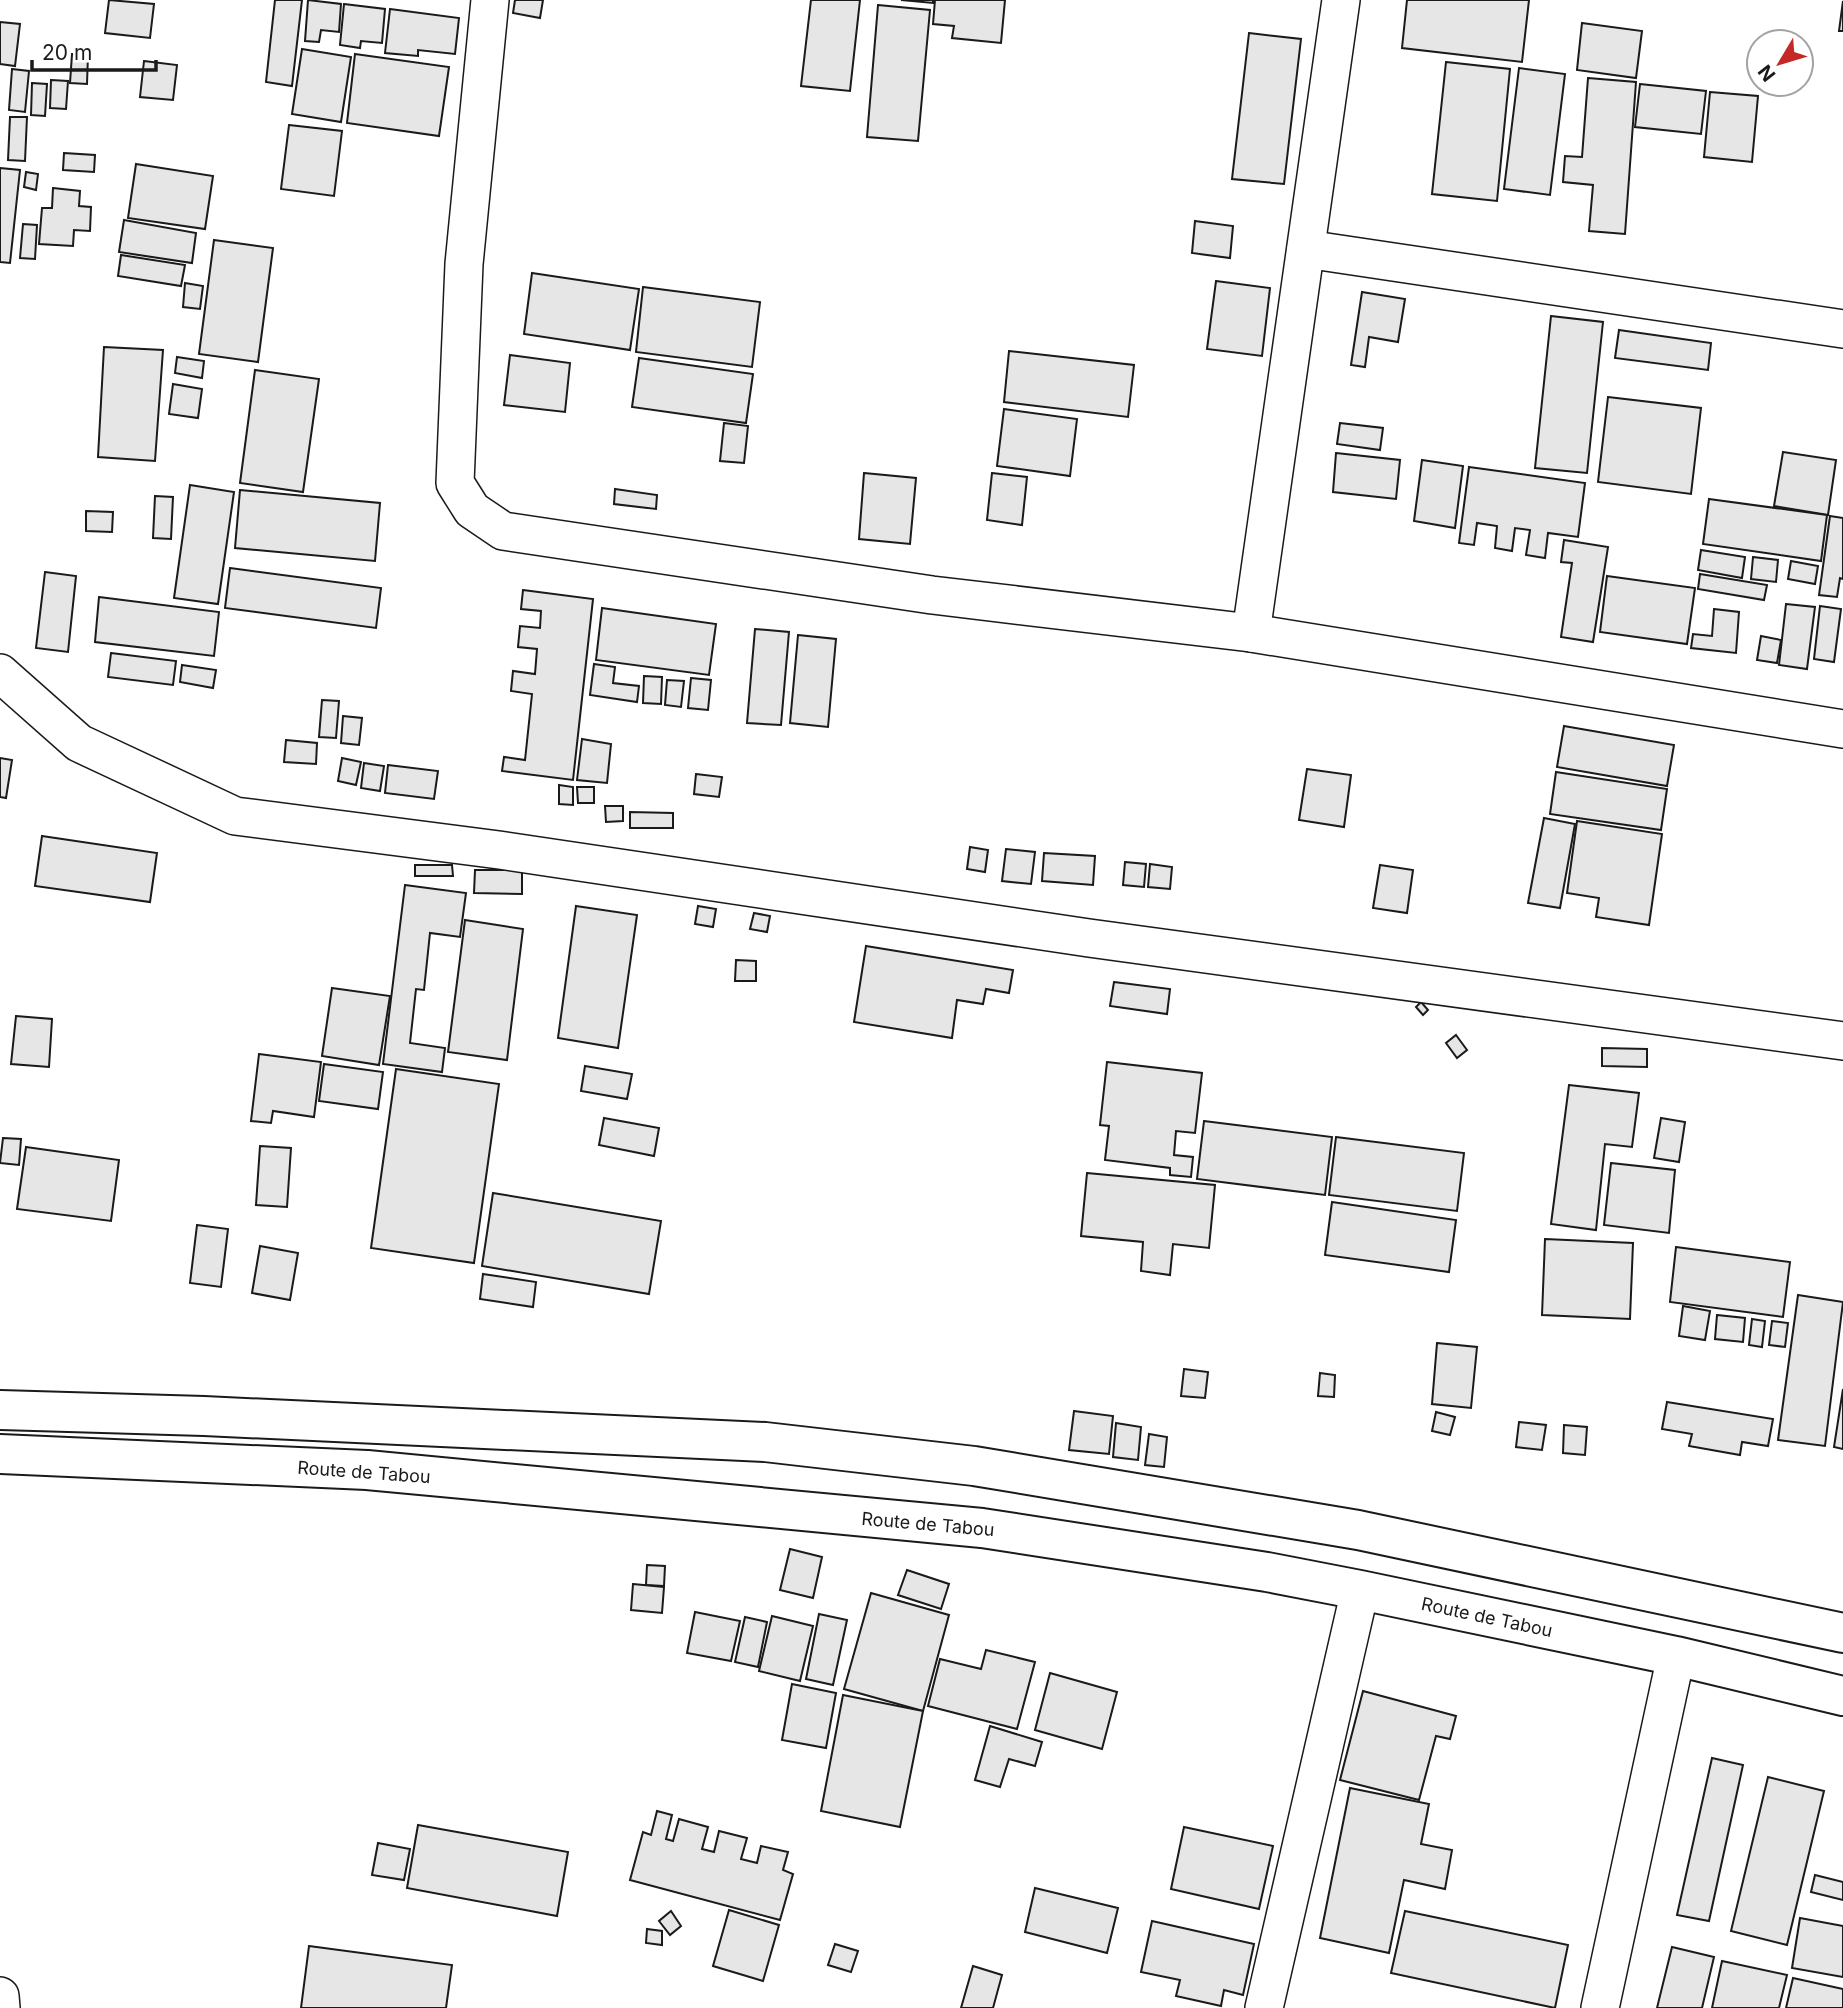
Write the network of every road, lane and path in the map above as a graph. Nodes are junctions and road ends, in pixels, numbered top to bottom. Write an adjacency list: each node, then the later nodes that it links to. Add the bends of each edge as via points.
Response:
1 (490, 0): 5 (street, via 464,264 455,483 472,510 503,531 932,595)
2 (1341, 0): 3 (street)
3 (1306, 249): 4 (street); 5 (street)
4 (1843, 329)
5 (1251, 633): 7 (street)
6 (0, 673): 8 (street, via 79,743 235,817 499,850 1209,956)
7 (1843, 729)
8 (1843, 1041)
9 (0, 1410): 12 (main road, via 765,1442 974,1466 1358,1530)
10 (0, 1454): 11 (main road, Route de Tabou, via 367,1470 982,1528)
11 (1360, 1590): 13 (main road, Route de Tabou); 17 (street)
12 (1843, 1633)
13 (1676, 1656): 14 (main road, Route de Tabou); 18 (street)
14 (1843, 1696)
15 (0, 1996): 16 (street)
16 (1, 2008)
17 (1264, 2008)
18 (1600, 2008)

